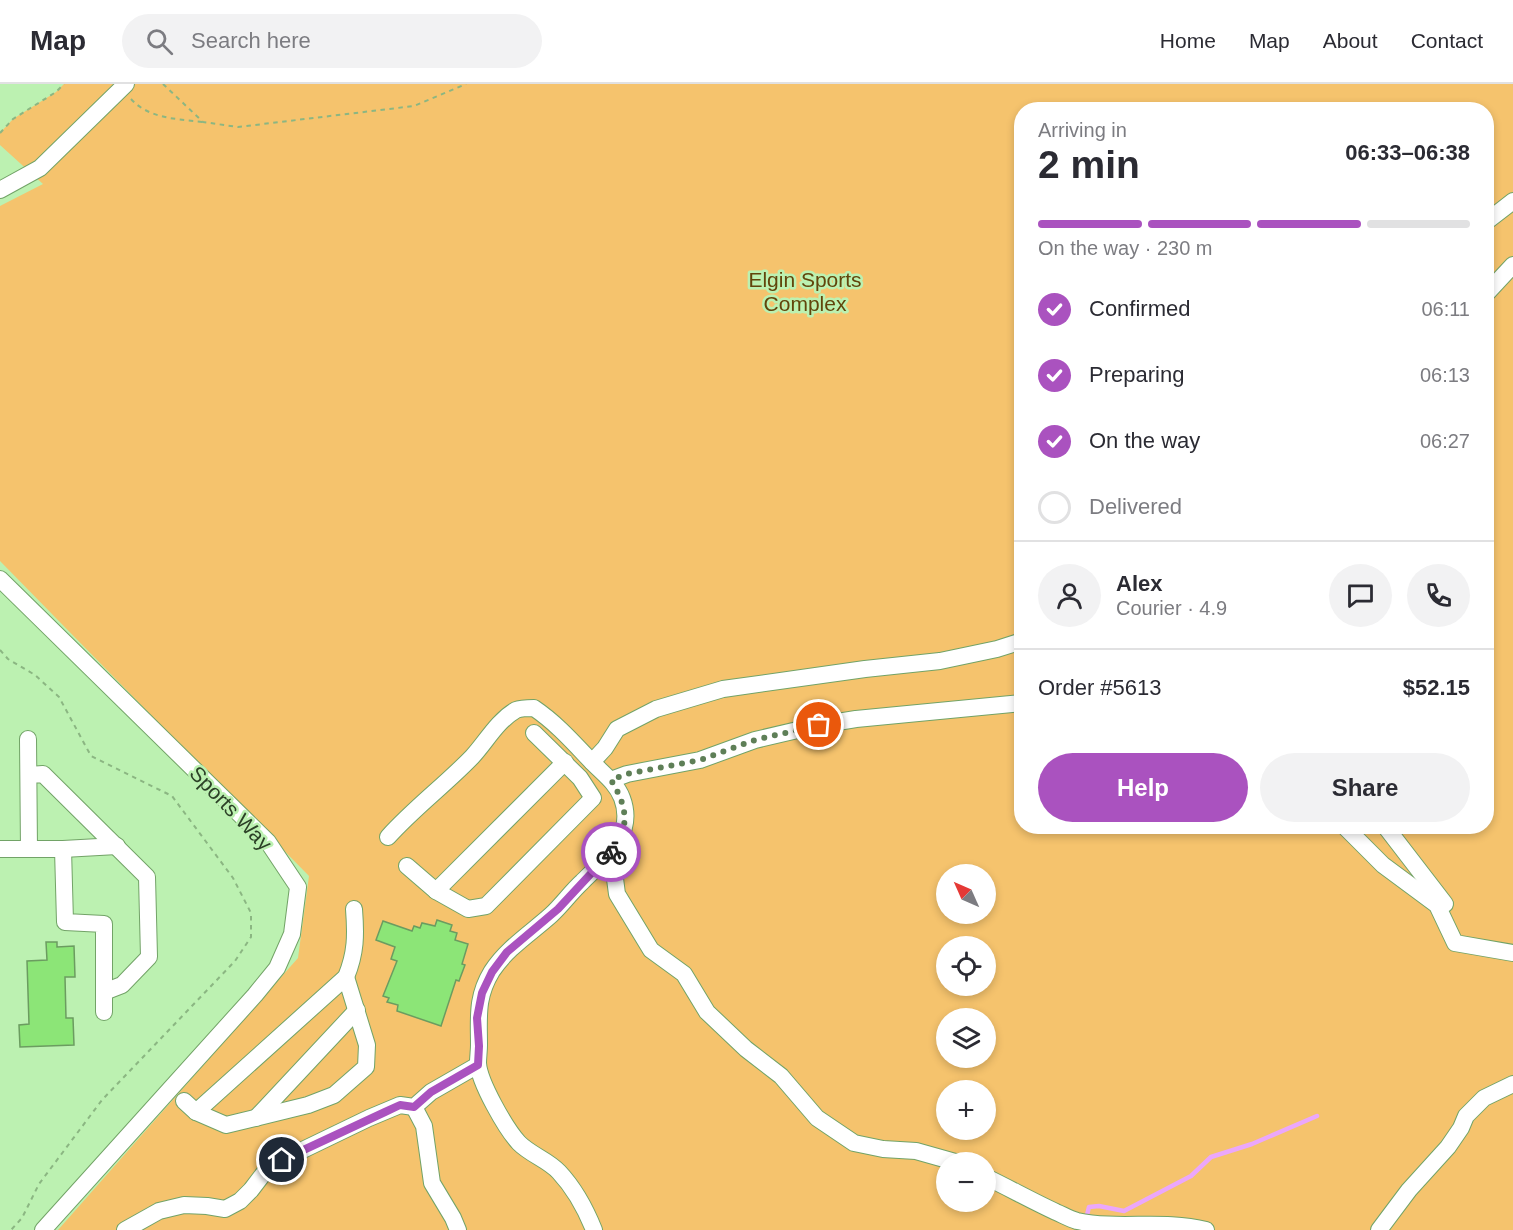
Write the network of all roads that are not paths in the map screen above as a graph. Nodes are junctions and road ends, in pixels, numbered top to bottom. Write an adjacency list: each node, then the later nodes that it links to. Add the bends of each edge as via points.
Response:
1 (123, 86): 2 (street, via 40,168)
2 (0, 190)
3 (1513, 201): 4 (street)
4 (1494, 216)
5 (1513, 265): 6 (street)
6 (1494, 285)
7 (0, 579): 39 (street, Sports Way, via 268,842 298,887 292,934 276,968)
8 (1014, 644): 13 (street, via 939,661 723,689 656,709 617,729)
9 (1014, 703): 15 (street, via 819,725 755,740 700,760)
10 (534, 733): 12 (street)
11 (28, 739): 14 (street)
12 (565, 762): 25 (street); 25 (street, via 593,798 486,906 468,909)
13 (592, 762): 15 (street); 18 (street, via 546,716 534,708 517,709)
14 (29, 775): 19 (street, via 43,774); 21 (street)
15 (611, 780): 23 (street, via 622,798 625,819 620,840)
16 (1352, 834): 27 (street, via 1383,865 1437,905)
17 (1391, 834): 27 (street, via 1444,902 1450,918)
18 (388, 837)
19 (117, 846): 22 (street); 30 (street, via 147,877 149,957 122,985)
20 (0, 849): 21 (street)
21 (29, 849): 22 (street)
22 (63, 849): 30 (street, via 65,922 104,924)
23 (606, 859): 33 (street, via 558,909 507,952 492,972 477,1018); 37 (street, via 614,871 616,894 651,950 684,974 707,1012 781,1076 817,1118 854,1143)
24 (407, 866): 25 (street)
25 (436, 891)
26 (354, 909): 29 (street, via 356,937)
27 (1448, 928): 28 (street, via 1455,943)
28 (1513, 953)
29 (346, 977): 31 (street); 36 (street, via 190,1107 226,1125)
30 (104, 992): 32 (street)
31 (357, 1010): 36 (street); 36 (street, via 367,1045 366,1067 334,1095)
32 (104, 1012)
33 (478, 1065): 35 (street, via 431,1092); 42 (street, via 509,1131 520,1144 559,1172)
34 (1513, 1084): 44 (street, via 1484,1098 1466,1116 1448,1147)
35 (414, 1107): 40 (street, via 400,1105 390,1109 282,1160 264,1173 240,1201 225,1209 184,1205 159,1211); 41 (street, via 424,1126 432,1183)
36 (256, 1118)
37 (936, 1157)
38 (996, 1182): 43 (street, via 1081,1221 1118,1226 1151,1223)
39 (43, 1230)
40 (125, 1230)
41 (458, 1230)
42 (594, 1230)
43 (1206, 1230)
44 (1378, 1230)

